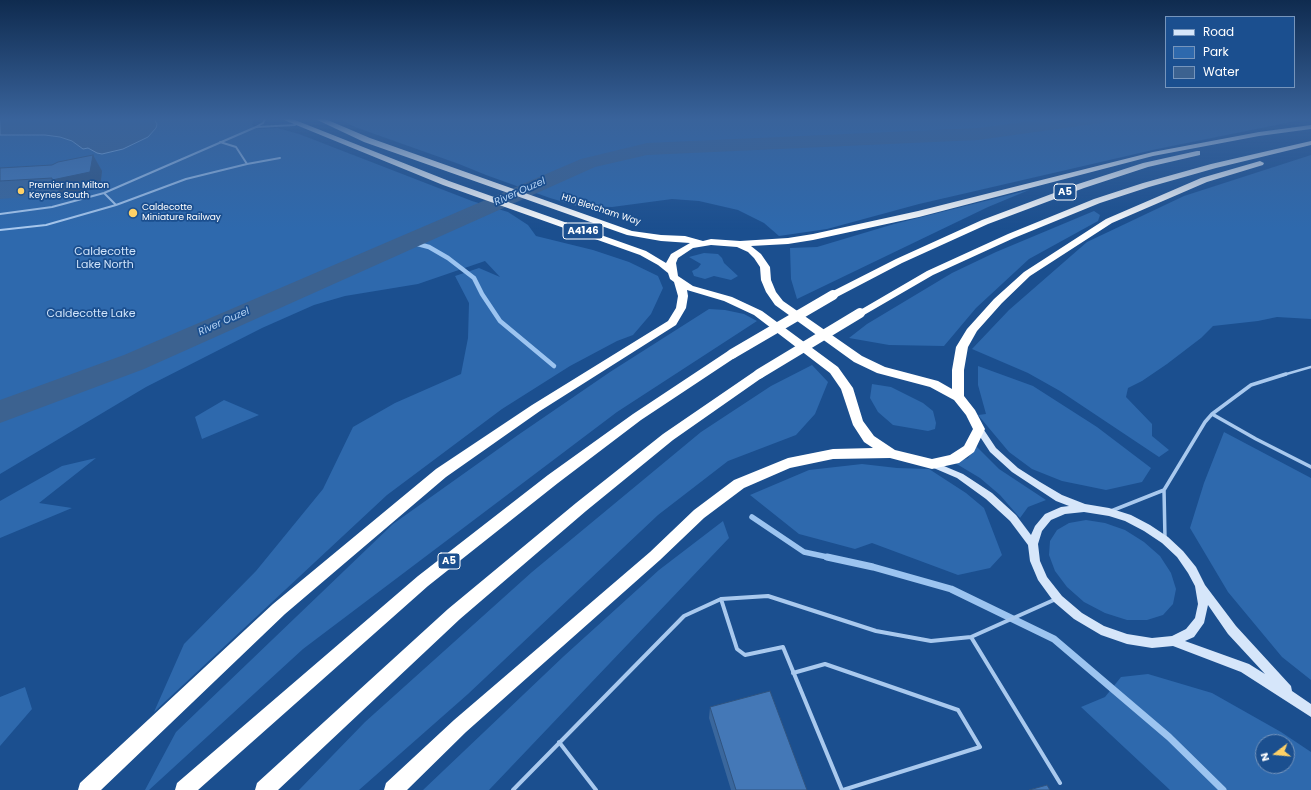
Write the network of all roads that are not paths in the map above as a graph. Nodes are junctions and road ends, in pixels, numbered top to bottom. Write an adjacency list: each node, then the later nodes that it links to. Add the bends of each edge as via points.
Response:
1 (192, 155): 11 (lane)
2 (241, 155): 10 (lane)
3 (374, 155): 17 (highway, A4146, via 643,253 661,263)
4 (408, 155): 15 (highway, H10 Bletcham Way / A4146, via 630,233)
5 (1151, 155): 16 (highway, via 919,214 788,241)
6 (1191, 155): 41 (highway, A5, bridge, via 1146,165 985,222 899,261 833,295 732,354 553,479 423,581)
7 (1262, 155): 42 (highway, A5, bridge, via 1161,180 1097,201 1011,236 930,273 759,374 668,437 581,507 454,614)
8 (1278, 155): 19 (highway, via 1204,180 1110,221 1027,274 972,329 962,347 958,370)
9 (280, 158): 10 (lane)
10 (247, 164): 12 (lane, via 186,179)
11 (104, 193): 12 (lane); 13 (lane, via 52,207)
12 (116, 205): 14 (lane, via 46,225)
13 (0, 214)
14 (0, 230)
15 (701, 243): 16 (highway); 17 (highway, via 685,248 674,256 671,263)
16 (739, 244): 19 (highway, via 758,256 765,267 766,280 771,292 779,303 858,359 881,370 934,384)
17 (675, 277): 22 (highway, via 689,288 728,299 758,312 834,370 847,388 857,422 869,439); 40 (highway, via 683,296 681,308 672,323 536,408 441,474 280,609)
18 (1311, 368): 20 (lane, via 1251,385)
19 (958, 398): 21 (highway, via 971,412)
20 (1212, 414): 24 (lane); 25 (lane)
21 (979, 429): 23 (highway, via 969,449 954,459); 26 (street, via 993,450 1015,470 1059,498)
22 (890, 454): 23 (highway); 43 (highway, via 833,454 788,463 739,484 699,514 655,556 460,726)
23 (932, 464): 29 (street, via 960,476 989,496 1013,518)
24 (1311, 467)
25 (1164, 490): 27 (lane); 28 (lane)
26 (1084, 508): 27 (street); 29 (street, via 1064,510 1048,517 1038,529)
27 (1109, 512): 28 (street, via 1128,518)
28 (1165, 540): 30 (street, via 1180,554)
29 (1033, 544): 32 (street, via 1040,574)
30 (1200, 586): 34 (street, via 1203,604 1200,620 1190,633); 36 (street, via 1232,630)
31 (721, 599): 33 (lane, via 768,596 876,631 931,642); 35 (lane, via 737,649 745,655 782,646); 38 (lane, via 684,616)
32 (1058, 599): 33 (lane); 34 (street, via 1078,616 1120,637 1152,643)
33 (971, 637): 39 (lane)
34 (1173, 641): 36 (street, via 1245,668)
35 (794, 673): 46 (lane); 46 (lane, via 825,664 958,710 980,747)
36 (1294, 699): 37 (street)
37 (1311, 711)
38 (559, 742): 44 (lane); 45 (lane)
39 (1060, 783)
40 (87, 790)
41 (184, 790)
42 (264, 790)
43 (393, 790)
44 (513, 790)
45 (596, 790)
46 (842, 790)

